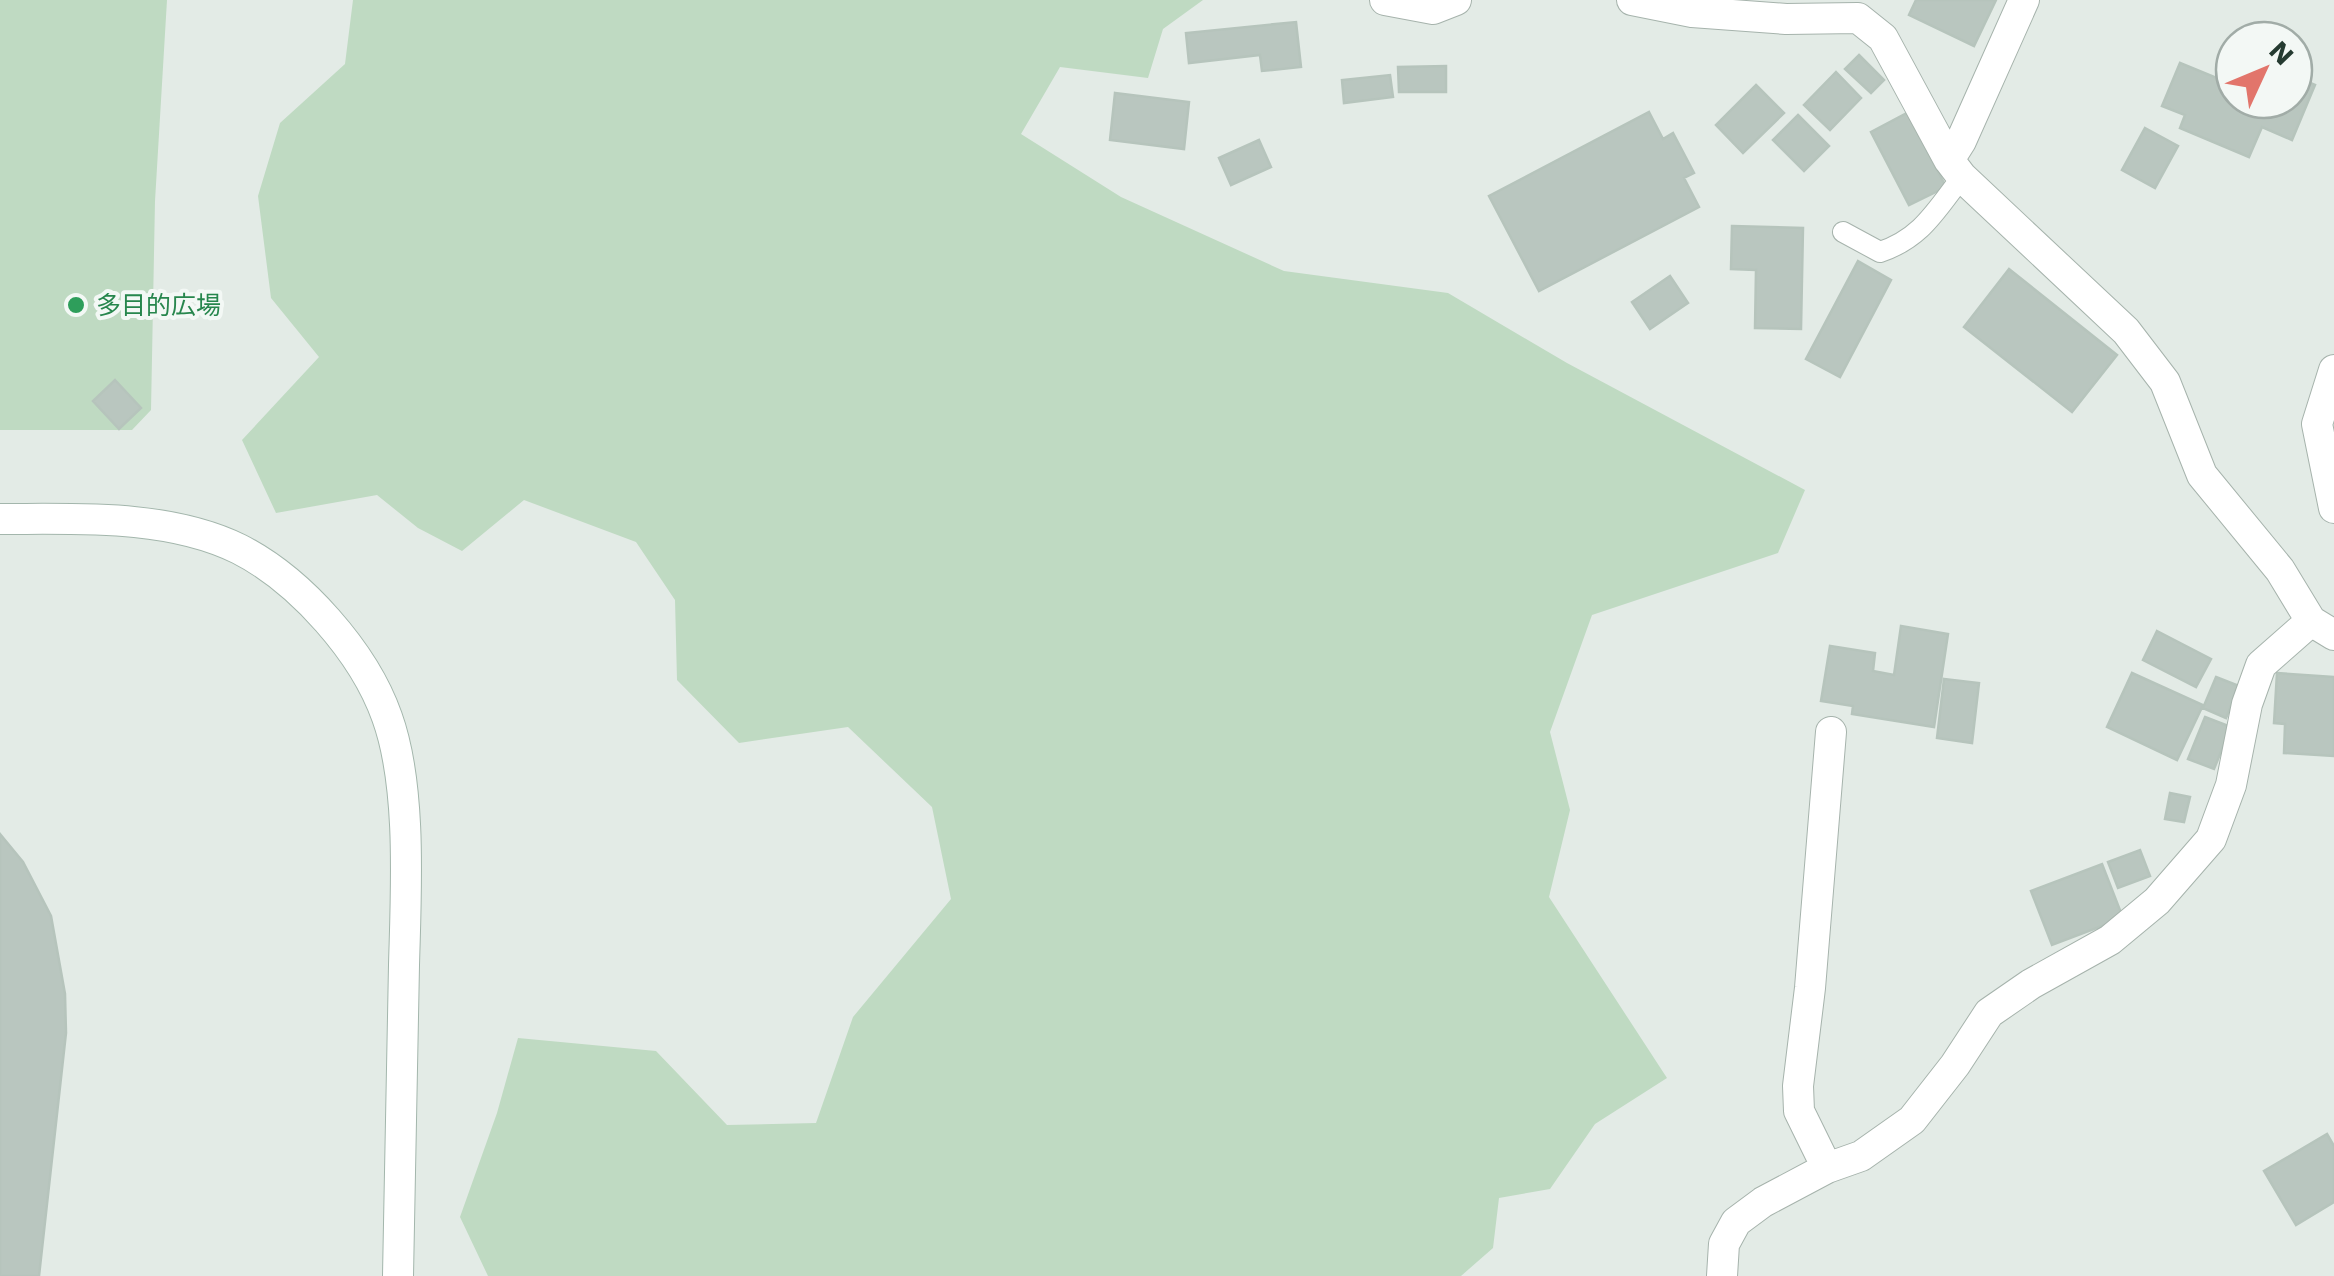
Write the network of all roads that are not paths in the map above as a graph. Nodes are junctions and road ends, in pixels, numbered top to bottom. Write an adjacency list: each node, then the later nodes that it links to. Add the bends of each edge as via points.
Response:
1 (1385, 0): 2 (street, via 1433,9)
2 (1456, 0)
3 (1632, 0): 5 (street, via 1692,12 1858,18 1883,38)
4 (2024, 0): 5 (street, via 1961,140)
5 (1955, 168): 6 (lane, via 1927,223 1904,244 1880,252); 10 (street, via 2126,331 2166,382 2202,475)
6 (1843, 232)
7 (2334, 370): 8 (street, via 2317,424)
8 (2334, 508)
9 (0, 519): 13 (street, via 136,524 239,549 326,619 361,664 387,717 401,779)
10 (2323, 628): 12 (street, via 2262,664 2232,785 2211,839 2157,901 2110,940 1989,1013 1912,1120 1861,1156)
11 (1831, 732): 12 (street, via 1798,1086 1799,1111)
12 (1826, 1168): 14 (street, via 1736,1222 1724,1244)
13 (398, 1276)
14 (1722, 1276)

